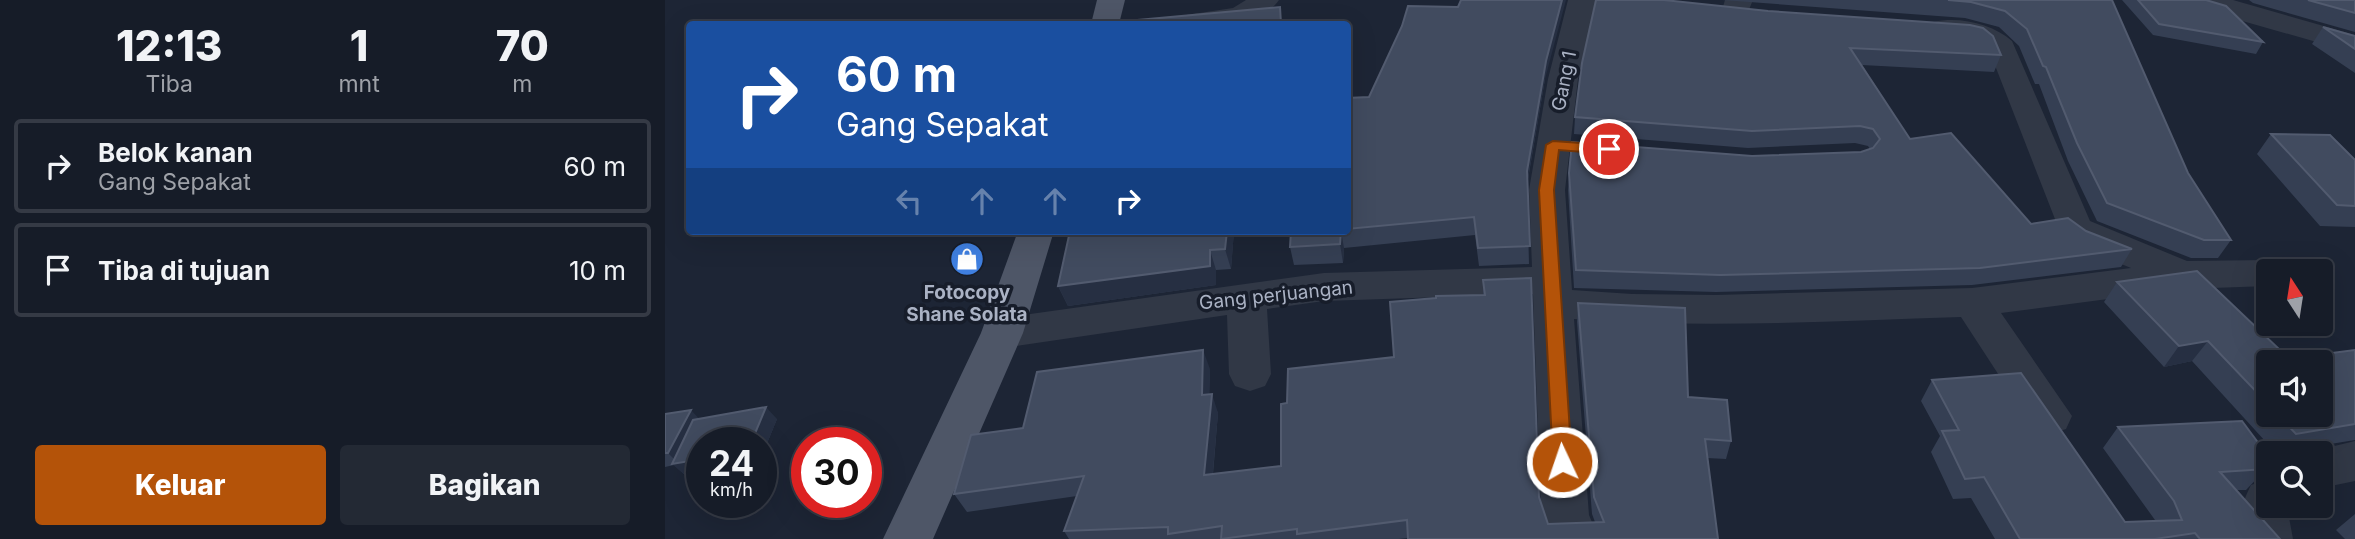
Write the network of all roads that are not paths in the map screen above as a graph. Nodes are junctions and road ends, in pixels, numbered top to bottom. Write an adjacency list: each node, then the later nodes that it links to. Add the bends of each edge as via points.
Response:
1 (1111, 0): 8 (main road)
2 (1265, 0): 9 (street, via 1240,15)
3 (1582, 0): 15 (street, Gang 1, via 1563,79 1567,146 1547,190)
4 (2200, 0): 6 (street)
5 (1728, 8): 7 (street)
6 (2269, 8): 11 (street)
7 (1765, 16)
8 (1106, 21)
9 (1197, 21)
10 (1912, 26): 14 (street, via 1965,30 1995,39 2075,228)
11 (2355, 44)
12 (1035, 235): 18 (main road)
13 (2256, 273): 14 (street, Gang perjuangan)
14 (2185, 275): 17 (street, Gang perjuangan)
15 (1553, 292): 16 (street, Gang perjuangan, via 1385,284); 17 (street, Gang perjuangan, via 1632,309); 25 (street, Gang 1, via 1565,514)
16 (1246, 296): 18 (street, Gang perjuangan); 19 (street)
17 (1972, 302): 20 (street)
18 (1002, 333): 24 (main road)
19 (1250, 374)
20 (2073, 449)
21 (2355, 461): 22 (street)
22 (2333, 466)
23 (2264, 518): 26 (street)
24 (908, 539)
25 (1574, 539)
26 (2268, 539)

